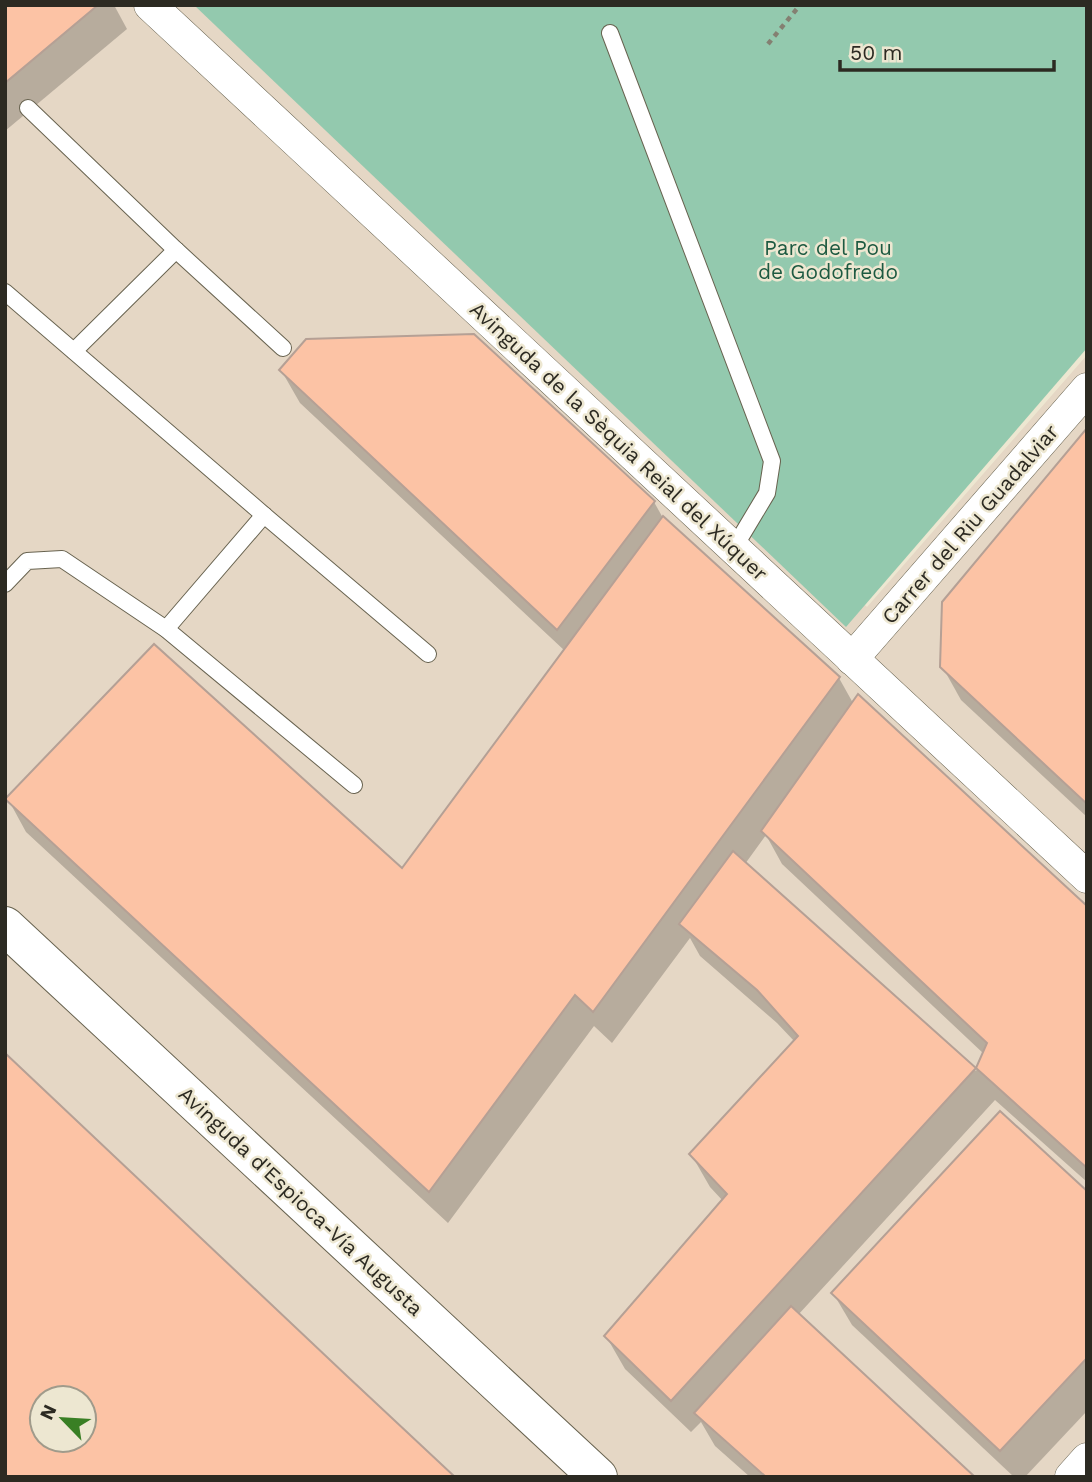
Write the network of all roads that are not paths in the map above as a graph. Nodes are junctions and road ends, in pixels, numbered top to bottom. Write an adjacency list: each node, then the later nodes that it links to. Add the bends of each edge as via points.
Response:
1 (150, 5): 10 (street, Avinguda de la Sèquia Reial del Xúquer)
2 (610, 33): 10 (lane, via 772,461 767,493)
3 (28, 108): 4 (lane)
4 (176, 250): 6 (lane); 7 (lane)
5 (5, 292): 7 (lane)
6 (283, 348)
7 (74, 351): 9 (lane)
8 (1087, 389): 14 (street, Carrer del Riu Guadalviar)
9 (264, 514): 12 (lane); 13 (lane)
10 (734, 548): 14 (street, Avinguda de la Sèquia Reial del Xúquer)
11 (5, 584): 12 (lane, via 27,561 62,559)
12 (166, 629): 15 (lane)
13 (428, 654)
14 (852, 659): 16 (street, Avinguda de la Sèquia Reial del Xúquer)
15 (354, 785)
16 (1087, 877)
17 (5, 926): 19 (street, Avinguda d'Espioca-Vía Augusta)
18 (1087, 1459): 20 (street)
19 (598, 1477)
20 (1071, 1477)

